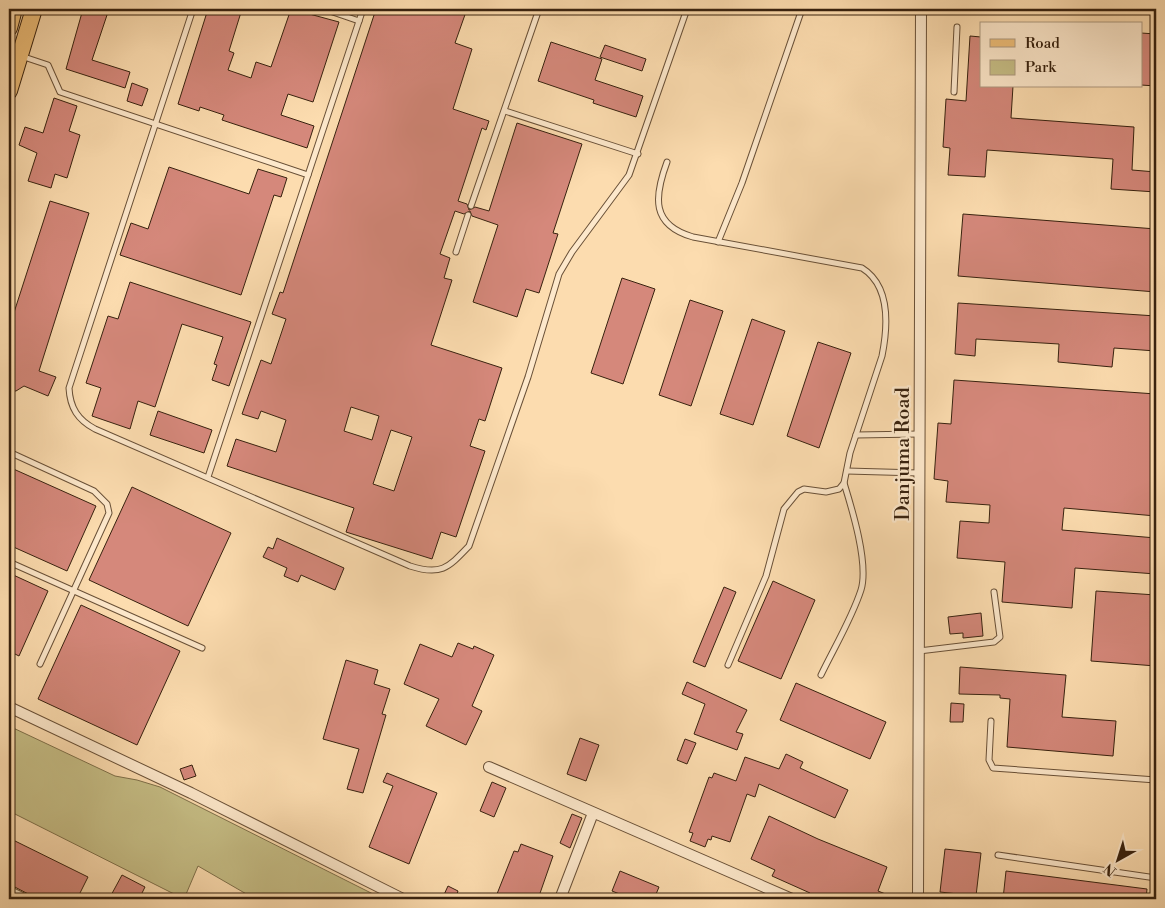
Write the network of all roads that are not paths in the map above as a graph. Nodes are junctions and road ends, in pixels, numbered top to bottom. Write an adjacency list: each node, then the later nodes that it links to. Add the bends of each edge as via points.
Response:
1 (14, 9): 12 (main road)
2 (34, 9): 13 (main road)
3 (193, 9): 17 (lane)
4 (324, 9): 10 (lane)
5 (363, 9): 10 (lane)
6 (539, 9): 16 (lane)
7 (687, 9): 18 (lane)
8 (802, 9): 23 (lane, via 742,183)
9 (922, 9): 25 (street, Danjuma Road)
10 (359, 20): 20 (lane)
11 (956, 27): 15 (lane)
12 (9, 28)
13 (20, 56): 14 (main road); 17 (lane, via 48,65 60,92)
14 (11, 80)
15 (954, 92)
16 (505, 111): 18 (lane); 21 (lane)
17 (155, 124): 20 (lane); 30 (lane, via 69,388 70,400 83,422)
18 (638, 154): 30 (lane, via 629,175 559,274 528,377 469,546 450,566 429,572 410,566)
19 (667, 162): 23 (lane, via 658,188 663,219 680,233)
20 (308, 175): 30 (lane)
21 (471, 206)
22 (468, 215): 24 (lane)
23 (718, 242): 26 (lane, via 847,263 872,274 880,284 885,304 885,342)
24 (456, 252)
25 (919, 434): 26 (lane); 29 (street, Danjuma Road)
26 (856, 435): 28 (lane)
27 (9, 452): 33 (lane, via 94,491 107,504 106,522)
28 (847, 471): 29 (lane); 31 (lane)
29 (919, 472): 36 (street, Danjuma Road)
30 (208, 477)
31 (844, 483): 38 (lane, via 839,489 826,492 804,489 784,508 766,576); 39 (lane, via 856,523 861,589)
32 (9, 562): 33 (lane)
33 (73, 592): 35 (lane); 37 (lane)
34 (994, 592): 36 (lane, via 1000,637 994,642)
35 (202, 648)
36 (918, 651): 52 (street, Danjuma Road)
37 (40, 664)
38 (728, 665)
39 (821, 674)
40 (9, 707): 49 (street)
41 (991, 721): 43 (lane, via 989,760 993,768)
42 (489, 767): 44 (street)
43 (1156, 780)
44 (593, 813): 50 (street); 51 (street)
45 (998, 855): 46 (lane)
46 (1156, 878)
47 (9, 889): 48 (lane)
48 (30, 899)
49 (403, 899)
50 (560, 899)
51 (792, 899)
52 (918, 899)

